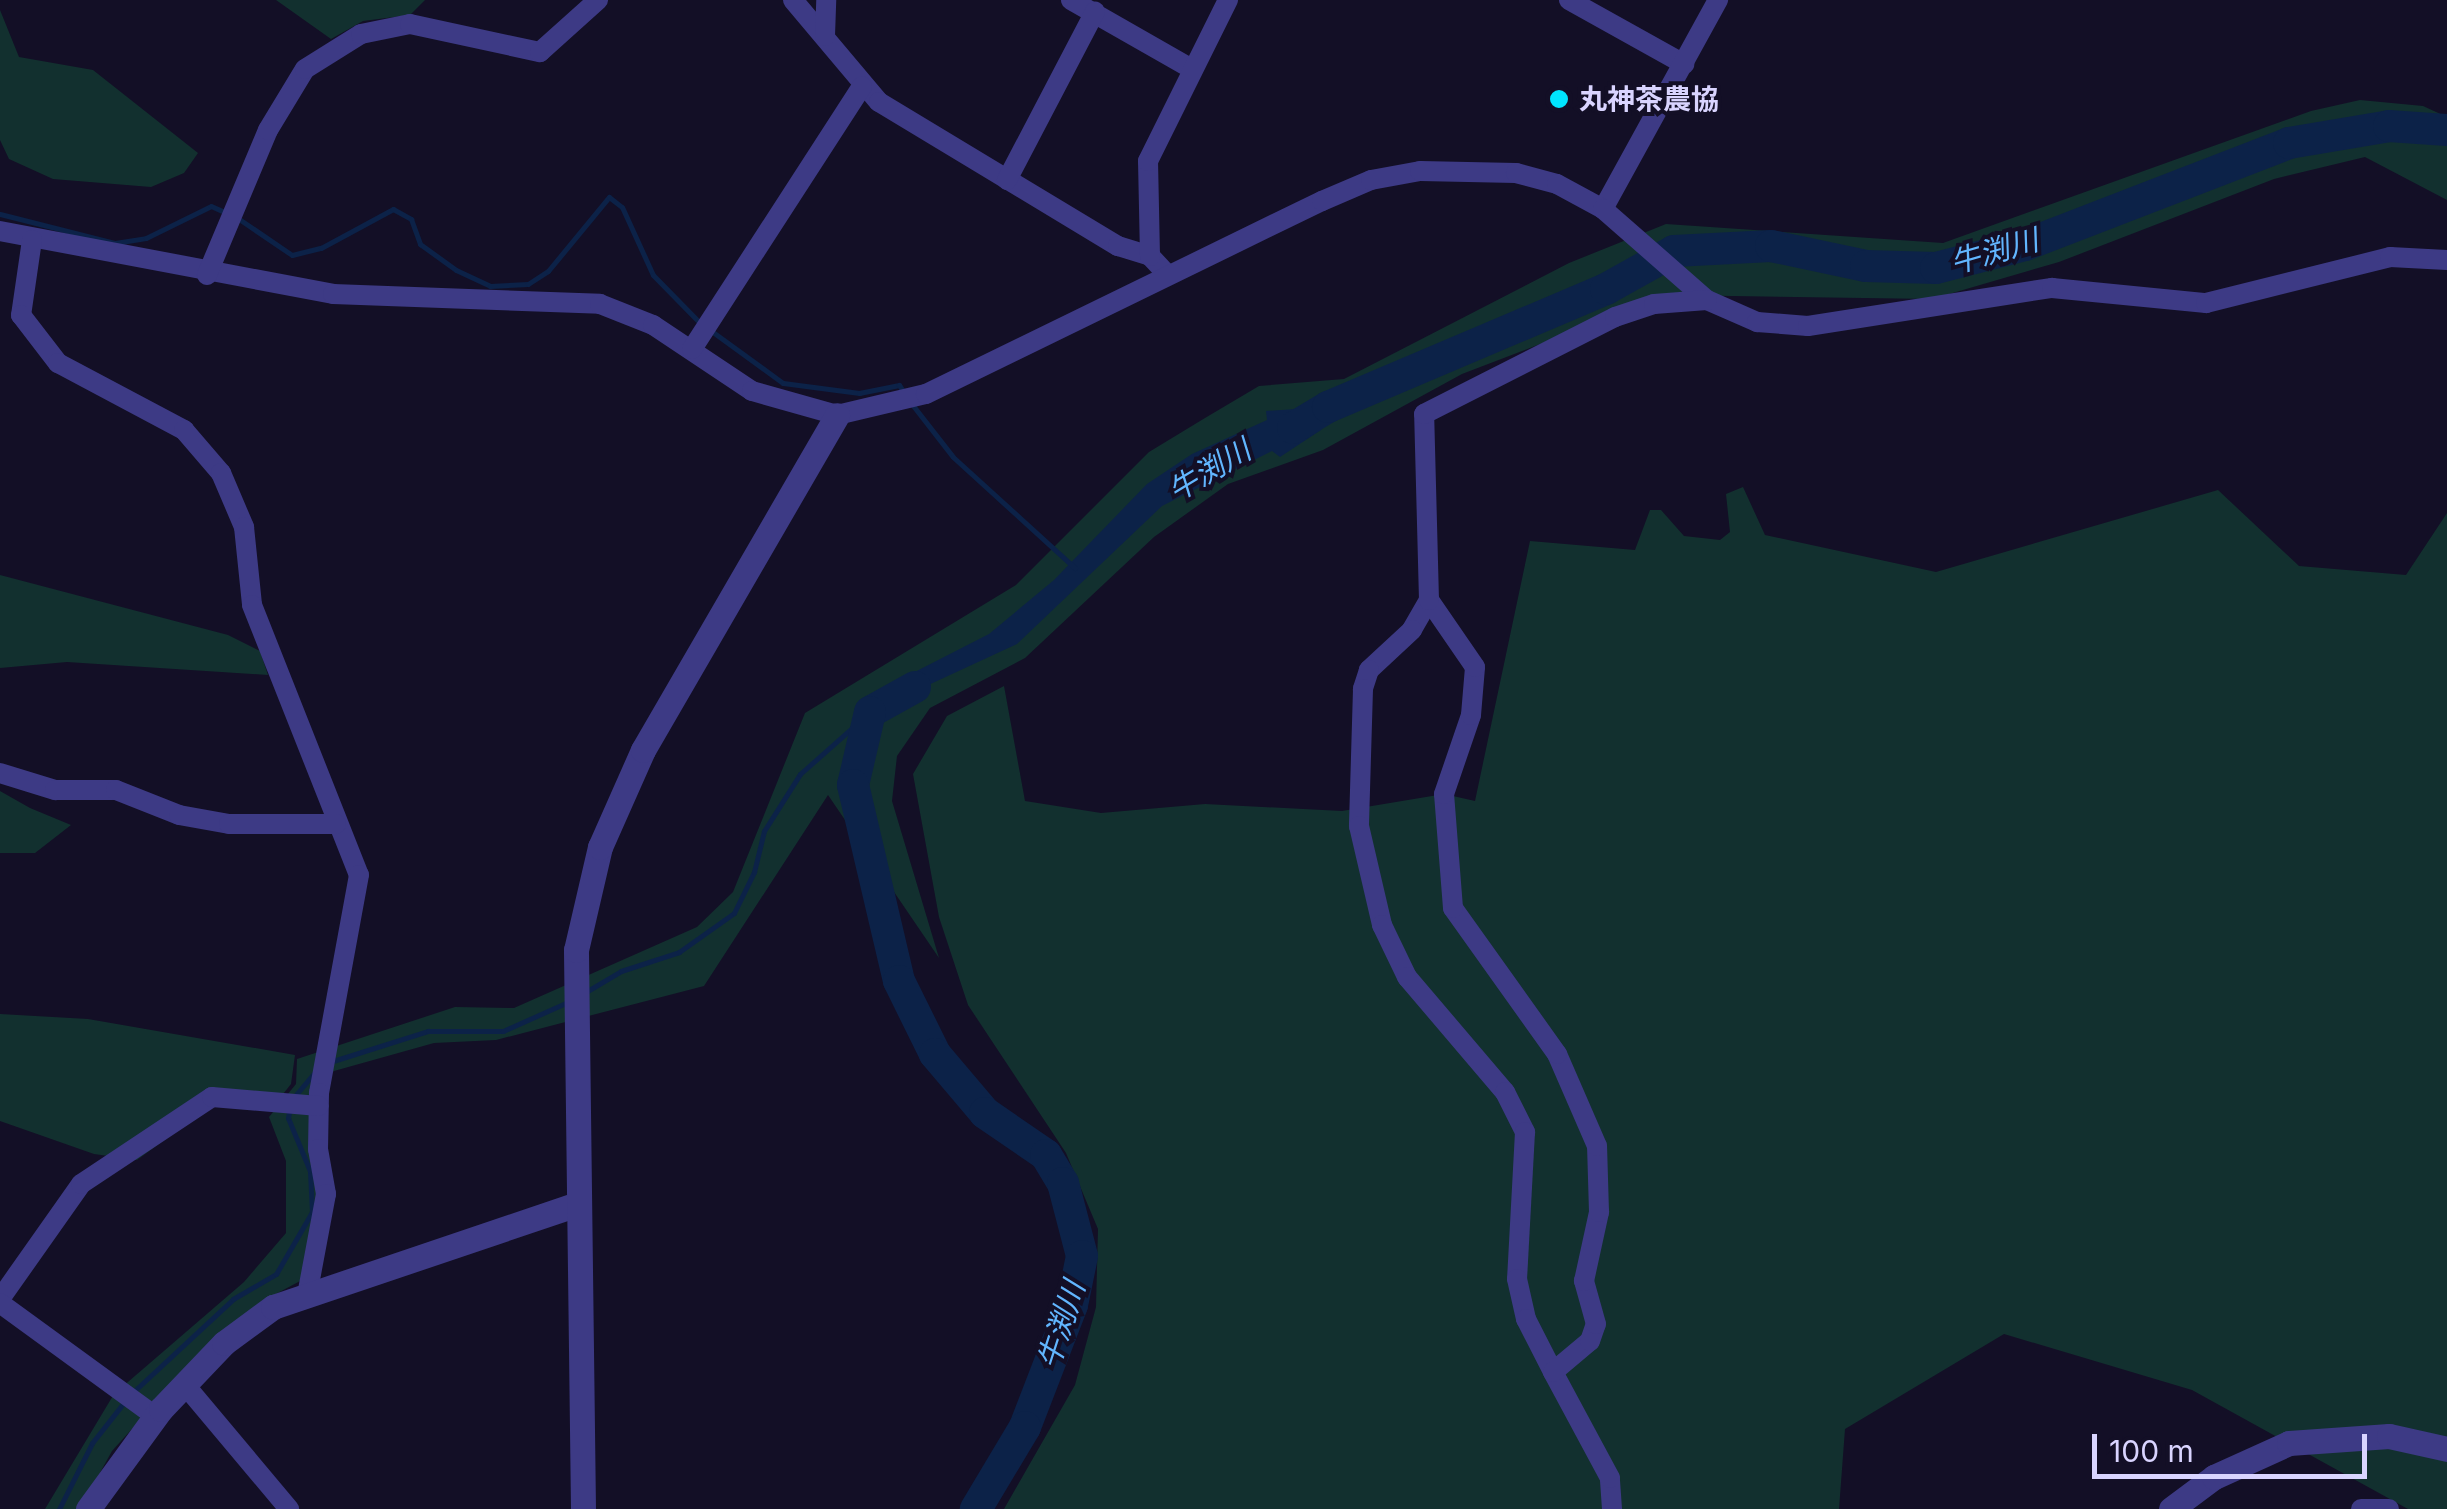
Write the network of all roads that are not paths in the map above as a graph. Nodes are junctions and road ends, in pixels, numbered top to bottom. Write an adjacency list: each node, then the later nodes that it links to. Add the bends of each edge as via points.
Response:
1 (598, 0): 19 (street, via 540,52 410,24 361,34 304,69 268,130)
2 (793, 0): 9 (street)
3 (826, 0): 9 (street)
4 (1071, 0): 8 (street)
5 (1228, 0): 11 (street)
6 (1569, 0): 10 (street)
7 (1718, 0): 10 (street)
8 (1094, 12): 11 (street); 13 (street)
9 (824, 36): 12 (street)
10 (1684, 64): 14 (street)
11 (1192, 69): 17 (street, via 1148,160)
12 (862, 86): 13 (street); 22 (street)
13 (1008, 180): 17 (street, via 1118,246)
14 (1603, 209): 20 (street, via 1557,184 1516,173 1420,171 1371,180); 21 (street)
15 (0, 231): 16 (street)
16 (32, 240): 19 (street); 26 (street, via 21,315 58,363 184,430 222,473 244,527 252,605)
17 (1150, 256): 20 (street)
18 (2447, 260): 21 (street, via 2390,257 2206,303 2052,288 1808,326 1757,322)
19 (207, 275): 22 (street, via 333,294 600,304 626,311)
20 (1168, 275): 23 (street, via 926,394)
21 (1707, 300): 24 (street, via 1654,304 1615,317 1424,414)
22 (692, 349): 23 (street, via 752,391)
23 (838, 415): 28 (street, via 644,750 600,847 576,950)
24 (1429, 600): 31 (street, via 1412,630 1369,670 1356,784 1359,826 1382,924 1408,977 1506,1092 1524,1132 1517,1280 1526,1319); 31 (street, via 1475,666 1471,715 1444,794 1453,908 1557,1054 1591,1123 1602,1168 1584,1282 1596,1324 1590,1341)
25 (0, 773): 26 (street, via 55,790 116,790 179,815 228,824)
26 (336, 824): 27 (street, via 359,875)
27 (319, 1106): 29 (street, via 326,1194); 30 (street, via 212,1097 81,1184)
28 (577, 1204): 29 (street); 37 (street)
29 (308, 1290): 32 (street, via 248,1324)
30 (0, 1301): 33 (street)
31 (1553, 1372): 38 (street, via 1610,1478)
32 (185, 1385): 33 (street); 36 (street)
33 (155, 1416): 35 (street)
34 (2447, 1449): 39 (street, via 2390,1436 2289,1444 2214,1477)
35 (88, 1509)
36 (289, 1509)
37 (582, 1509)
38 (1612, 1509)
39 (2171, 1509)
40 (2361, 1509): 41 (street)
41 (2390, 1509)

